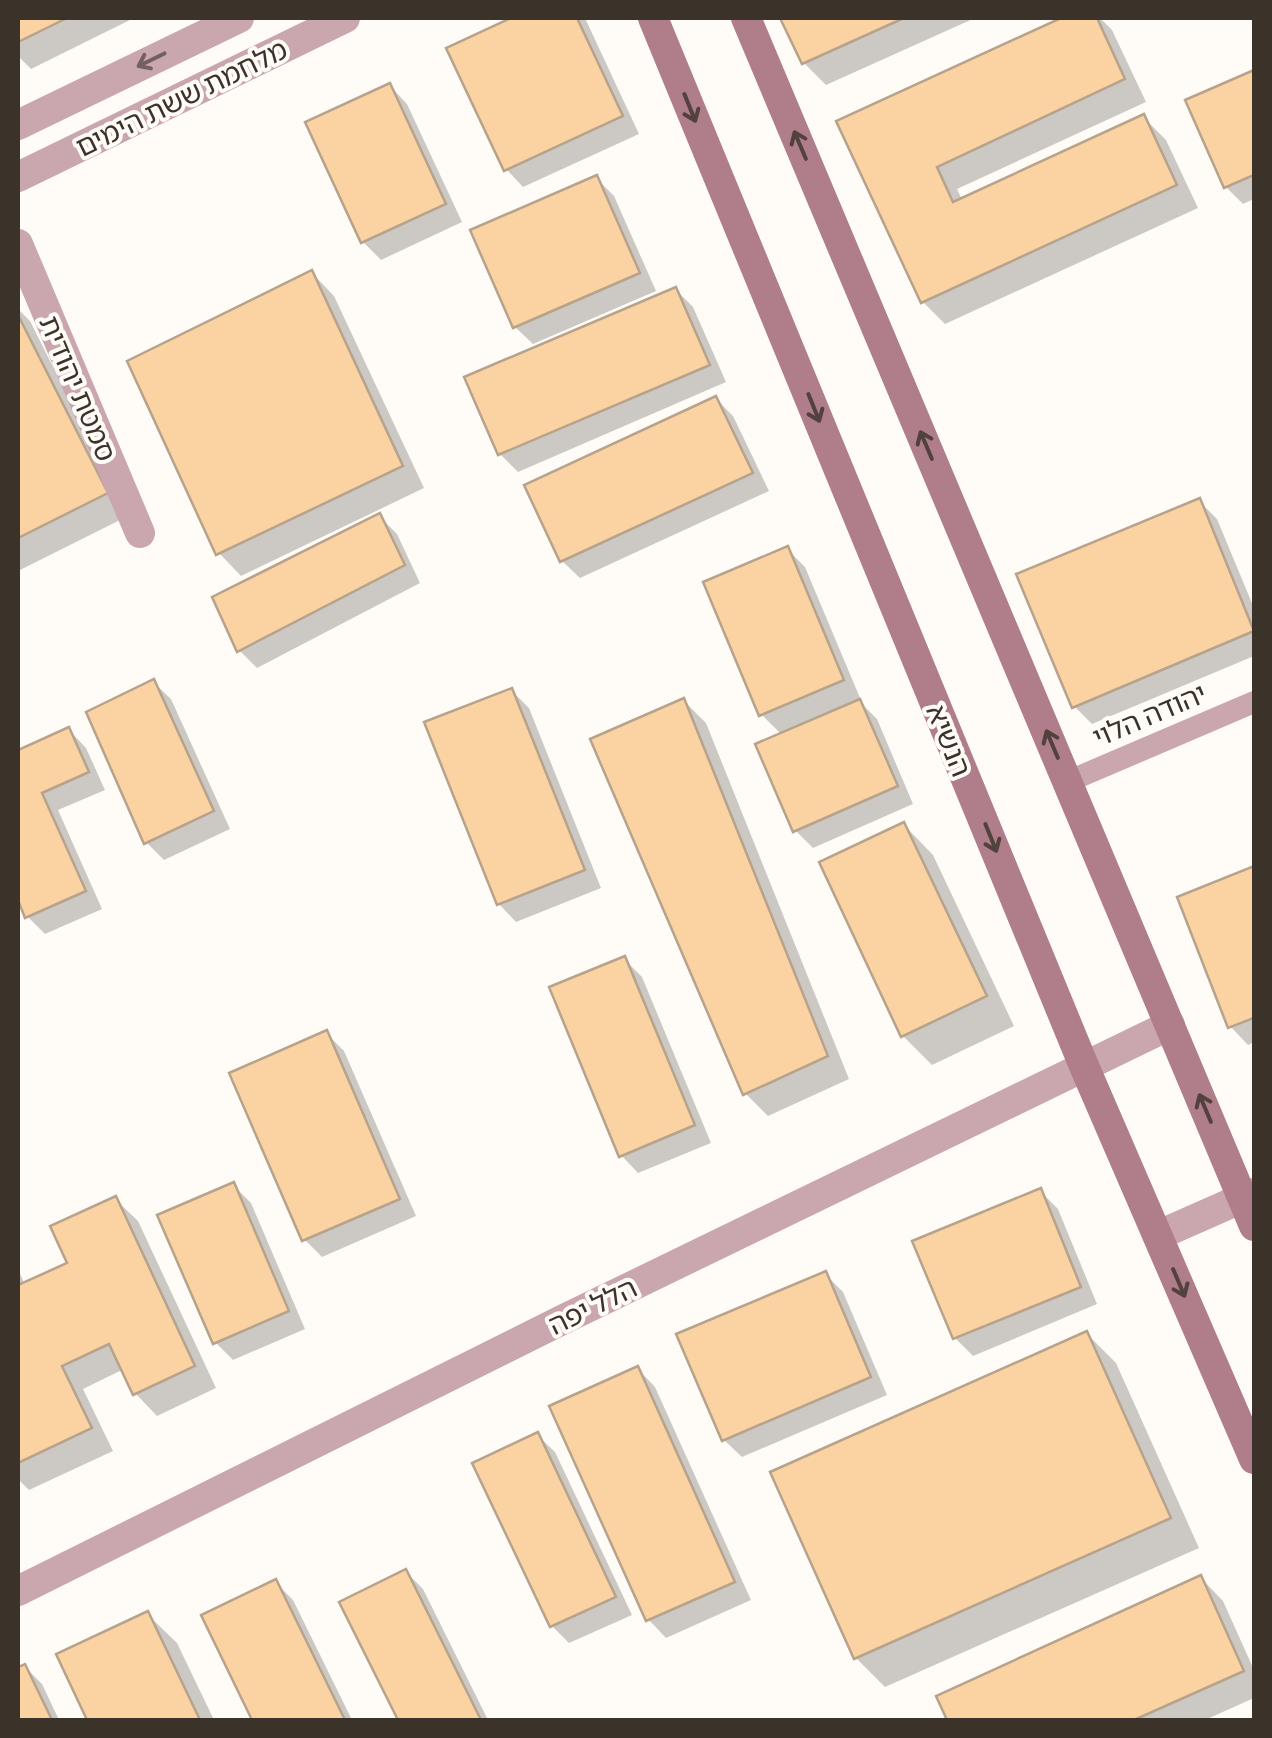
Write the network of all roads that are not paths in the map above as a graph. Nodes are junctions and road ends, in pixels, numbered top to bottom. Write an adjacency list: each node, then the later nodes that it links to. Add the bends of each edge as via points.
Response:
1 (239, 18): 5 (street, מלחמת ששת הימים, one-way to 5)
2 (345, 18): 6 (street, מלחמת ששת הימים)
3 (653, 18): 12 (main road, הנשיא, one-way to 12)
4 (746, 18): 10 (main road, one-way to 4)
5 (18, 126)
6 (18, 177)
7 (18, 244): 8 (street, סמטת יהודית)
8 (140, 532)
9 (1254, 702): 10 (lane, יהודה הלוי)
10 (1067, 782): 11 (main road)
11 (1170, 1024): 12 (street, הלל יפה); 13 (main road, one-way to 11)
12 (1084, 1066): 14 (main road, הנשיא); 16 (street, הלל יפה)
13 (1250, 1206): 14 (street)
14 (1159, 1236): 15 (main road, הנשיא, one-way to 15)
15 (1254, 1458)
16 (18, 1591)

